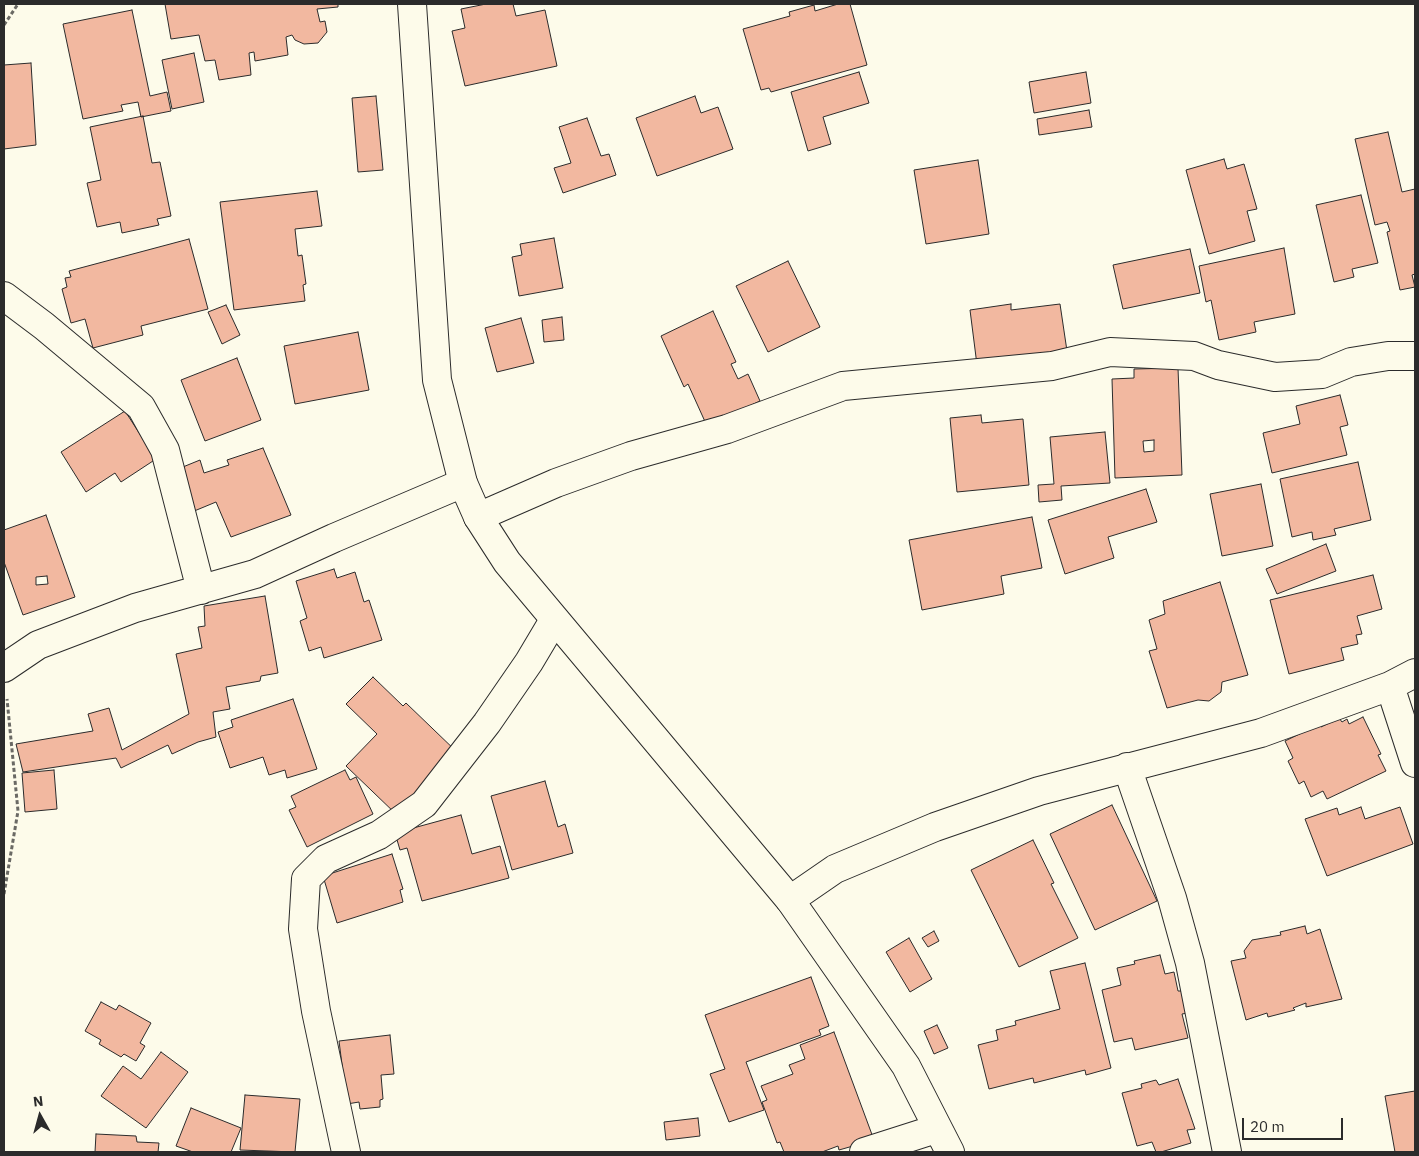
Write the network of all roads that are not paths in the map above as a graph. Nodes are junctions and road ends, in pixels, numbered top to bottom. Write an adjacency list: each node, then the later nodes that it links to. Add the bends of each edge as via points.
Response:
1 (412, 4): 4 (street, via 437,380)
2 (4, 296): 6 (street, via 141,407 165,450)
3 (1415, 356): 5 (street, via 1388,356 1351,362 1322,374 1275,377 1194,356 1110,352 1052,366 843,386 727,429 623,459 556,483)
4 (463, 483): 5 (street); 6 (street, via 256,574)
5 (478, 517): 7 (street, via 507,562)
6 (201, 590): 8 (street, via 135,608 38,645)
7 (554, 620): 13 (street); 15 (street, via 487,722 424,804 379,836 326,859 306,880 303,928 316,1011)
8 (4, 668)
9 (1415, 673): 10 (street)
10 (1390, 686): 11 (street); 12 (street, via 1261,733)
11 (1415, 763)
12 (1127, 767): 13 (street, via 1039,791 935,826 835,870); 17 (street, via 1172,898 1190,963)
13 (790, 900): 14 (street, via 906,1066)
14 (943, 1141): 16 (street)
15 (346, 1152)
16 (864, 1152)
17 (1227, 1152)

